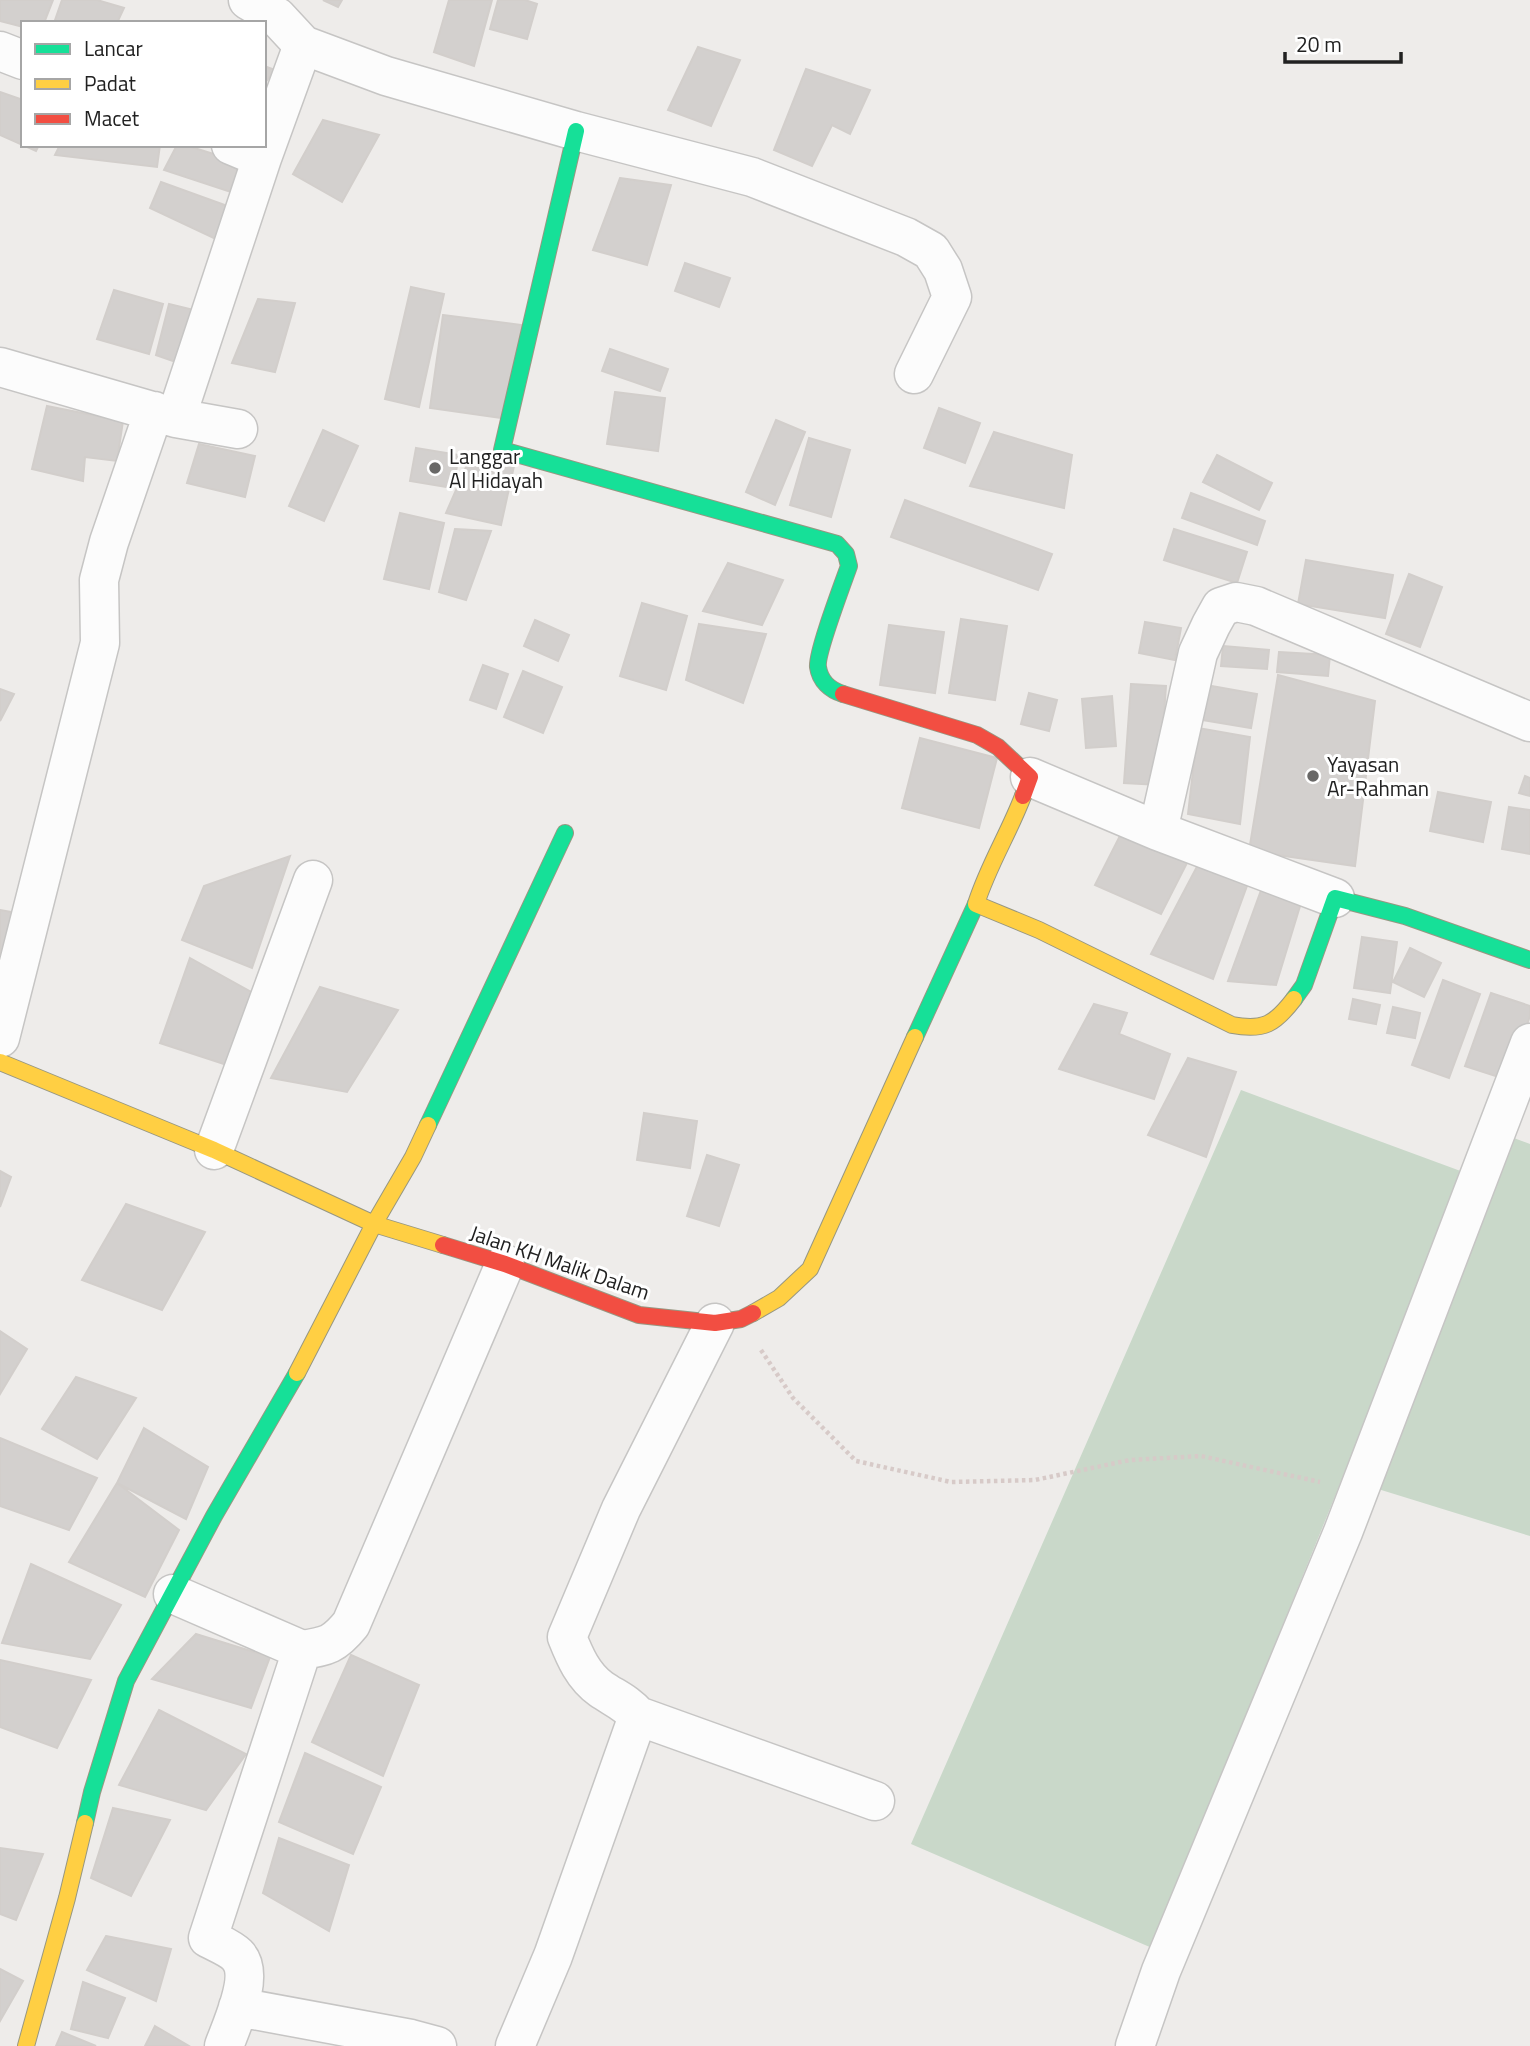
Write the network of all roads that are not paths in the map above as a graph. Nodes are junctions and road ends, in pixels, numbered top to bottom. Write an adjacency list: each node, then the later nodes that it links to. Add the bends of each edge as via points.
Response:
1 (248, 0): 2 (street, via 277,18)
2 (303, 45): 5 (street); 6 (street, via 386,76)
3 (0, 51): 4 (street)
4 (21, 60)
5 (266, 114)
6 (576, 131): 9 (street, via 752,177 906,237 930,251 943,270 952,297); 13 (street, via 502,450 837,544 849,566 817,663 822,682 833,691 977,735 998,747)
7 (246, 152): 10 (street)
8 (0, 367): 10 (street)
9 (914, 374)
10 (165, 414): 11 (street); 20 (street, via 109,542 99,580 100,643)
11 (238, 429)
12 (1530, 722): 14 (street, via 1236,602 1222,607 1198,653)
13 (1030, 777): 14 (street); 18 (street)
14 (1158, 831): 17 (street)
15 (565, 833): 24 (street, via 413,1157)
16 (313, 880): 23 (street)
17 (1335, 898): 18 (street, via 1304,985 1268,1026 1247,1028 1232,1025); 19 (street, via 1405,916)
18 (976, 904): 26 (street, via 810,1269 779,1298)
19 (1530, 960)
20 (0, 1038)
21 (1530, 1043): 36 (street, via 1359,1490 1161,1971)
22 (0, 1062): 23 (street, Jalan KH Malik Dalam)
23 (214, 1150): 24 (street, Jalan KH Malik Dalam)
24 (374, 1224): 25 (street, Jalan KH Malik Dalam); 27 (street, via 301,1366)
25 (505, 1264): 26 (street, Jalan KH Malik Dalam, via 639,1315); 28 (street, via 351,1624 329,1644)
26 (728, 1321): 29 (street, via 621,1509 568,1637 578,1663 599,1688)
27 (173, 1594): 28 (street); 32 (street, via 126,1681)
28 (302, 1650): 31 (street, via 208,1938 236,1953 242,1962 245,1976)
29 (638, 1716): 30 (street); 35 (street, via 553,1956)
30 (874, 1801)
31 (238, 2007): 33 (street); 34 (street)
32 (26, 2046)
33 (224, 2046)
34 (437, 2046)
35 (515, 2046)
36 (1135, 2046)

